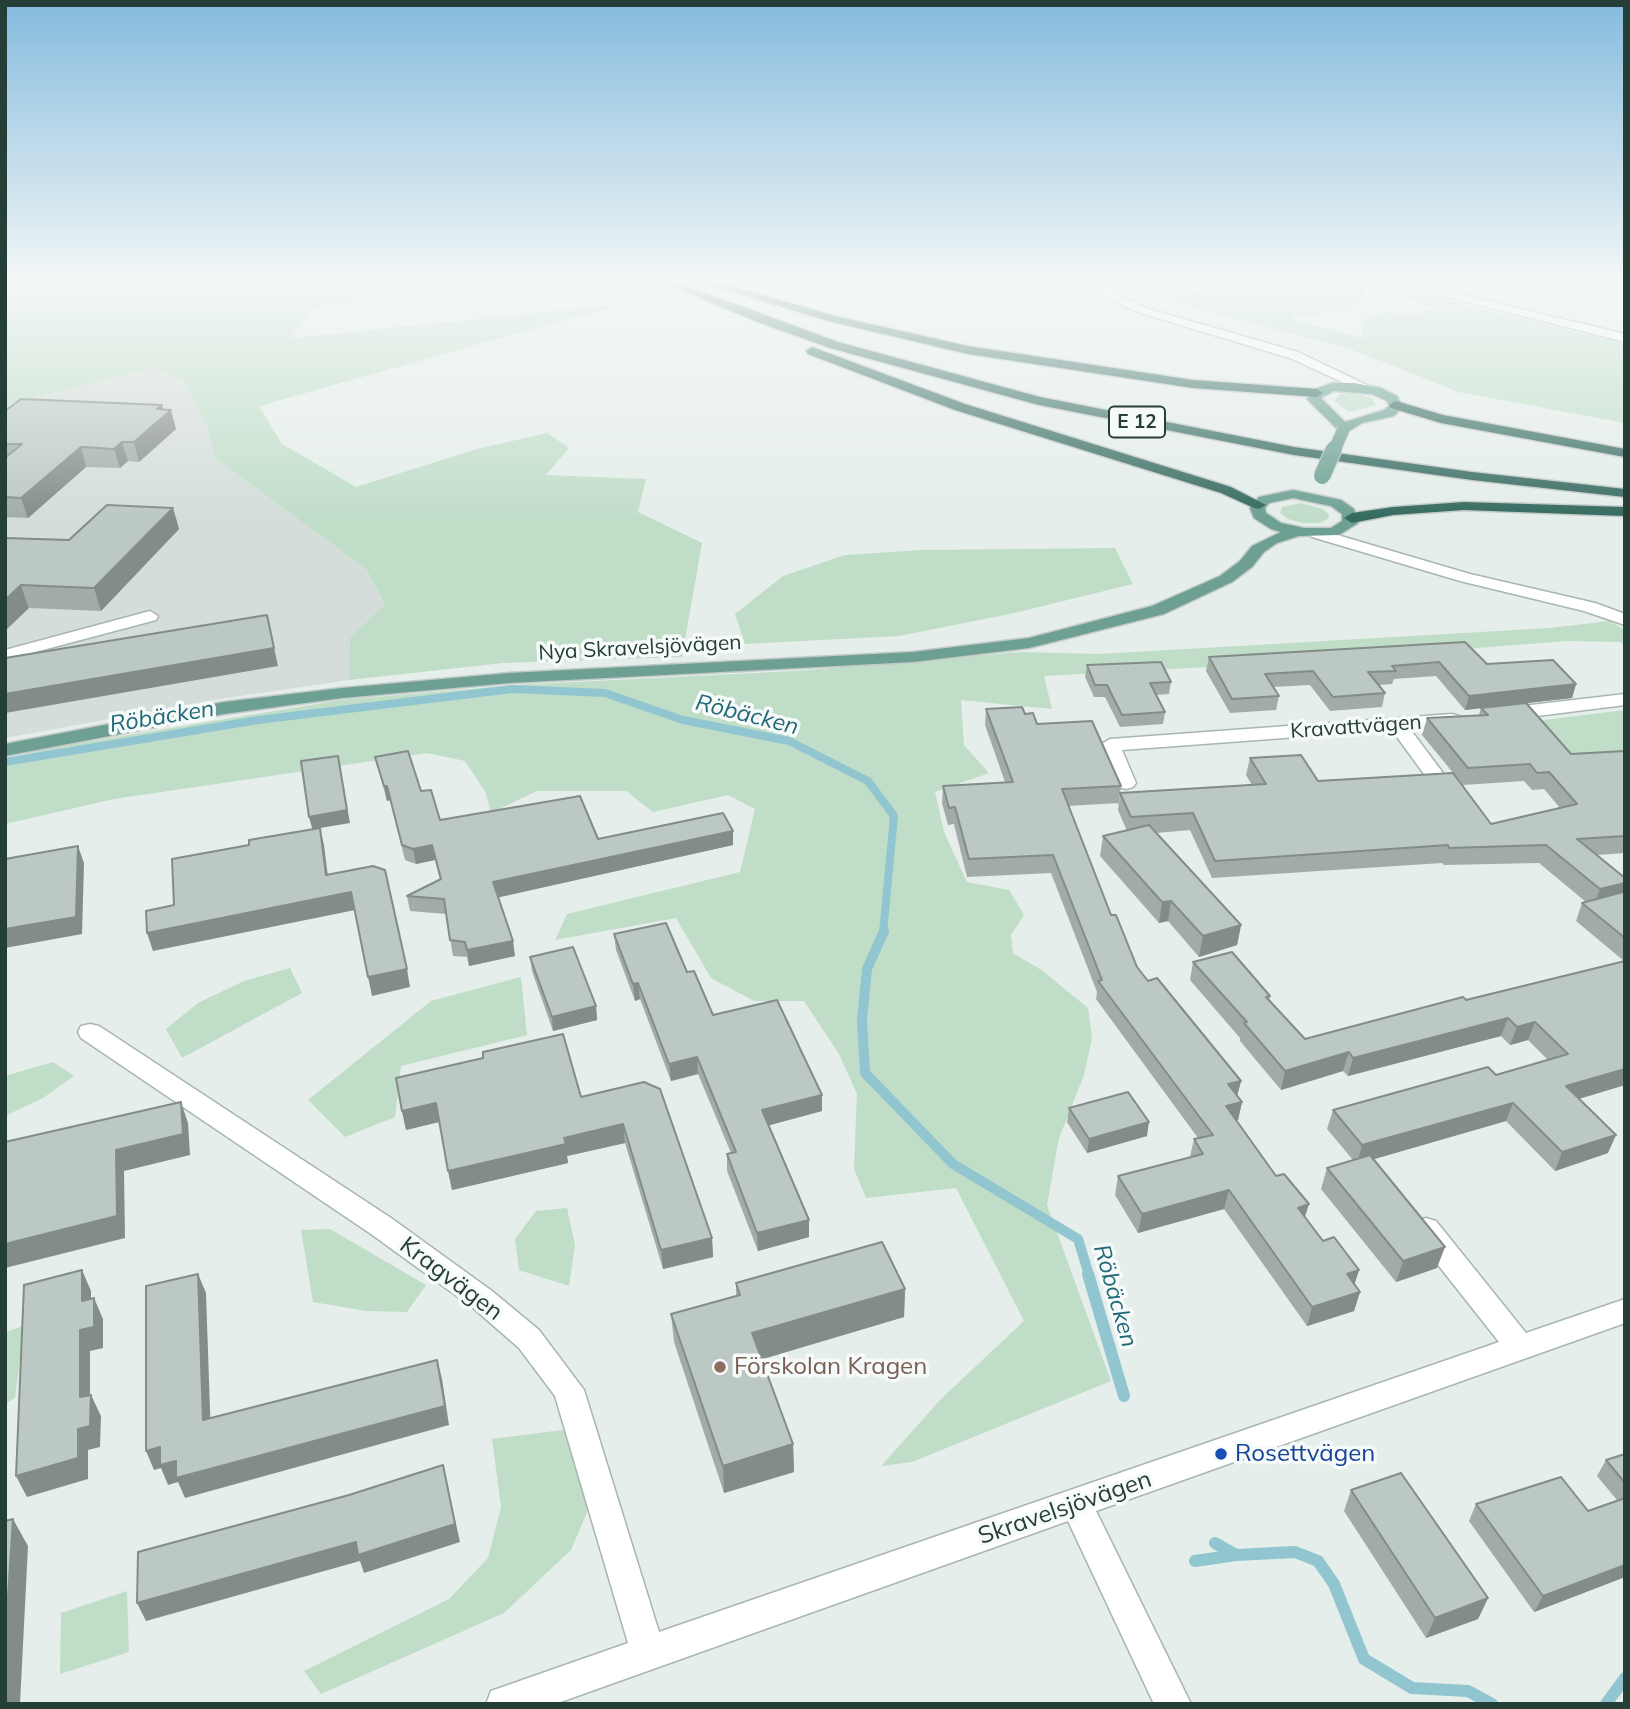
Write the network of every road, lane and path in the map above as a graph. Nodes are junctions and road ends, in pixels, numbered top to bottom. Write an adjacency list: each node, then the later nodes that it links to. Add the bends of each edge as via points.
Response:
1 (839, 362): 18 (highway, via 1054,439 1226,490)
2 (896, 362): 15 (highway, E 12, via 1052,404 1307,453)
3 (912, 362): 14 (highway, E 12, via 1114,411 1288,444)
4 (1046, 362): 9 (highway, via 1194,384)
5 (1309, 362): 6 (street)
6 (1314, 364): 7 (street, via 1330,376); 8 (street)
7 (1332, 387): 8 (main road); 9 (main road)
8 (1369, 389): 10 (main road, via 1388,396)
9 (1317, 393): 11 (main road, via 1316,402)
10 (1396, 405): 11 (main road, via 1390,413); 12 (highway, via 1441,419)
11 (1343, 428): 13 (main road, bridge)
12 (1625, 453)
13 (1322, 476): 16 (main road); 17 (main road)
14 (1625, 488)
15 (1625, 493)
16 (1293, 494): 17 (main road); 18 (main road, via 1268,498)
17 (1336, 503): 20 (main road, via 1349,512)
18 (1260, 511): 21 (main road, via 1276,526); 23 (main road, via 1263,534)
19 (1625, 512): 20 (highway, via 1464,506 1394,511)
20 (1349, 523): 22 (main road); 24 (street)
21 (1297, 532): 22 (main road); 23 (main road, Nya Skravelsjövägen)
22 (1317, 534): 24 (street)
23 (1258, 549): 30 (main road, Nya Skravelsjövägen, via 1226,579 1170,605 1029,643 913,657 509,678 342,693 224,708)
24 (1382, 552): 26 (street)
25 (150, 616): 27 (street)
26 (1625, 620)
27 (5, 655)
28 (1625, 699): 29 (street, Kravattvägen)
29 (1397, 724): 31 (street); 32 (street, Kravattvägen, via 1110,745)
30 (5, 751)
31 (1436, 777)
32 (1126, 783)
33 (90, 1032): 38 (street, Kragvägen, via 381,1226 529,1339 569,1390)
34 (1406, 1205): 36 (street)
35 (1625, 1311): 36 (street, Skravelsjövägen)
36 (1521, 1348): 37 (street, Skravelsjövägen)
37 (1077, 1504): 38 (street, Skravelsjövägen); 40 (street)
38 (648, 1653): 39 (street, Skravelsjövägen)
39 (504, 1704)
40 (1173, 1704)

